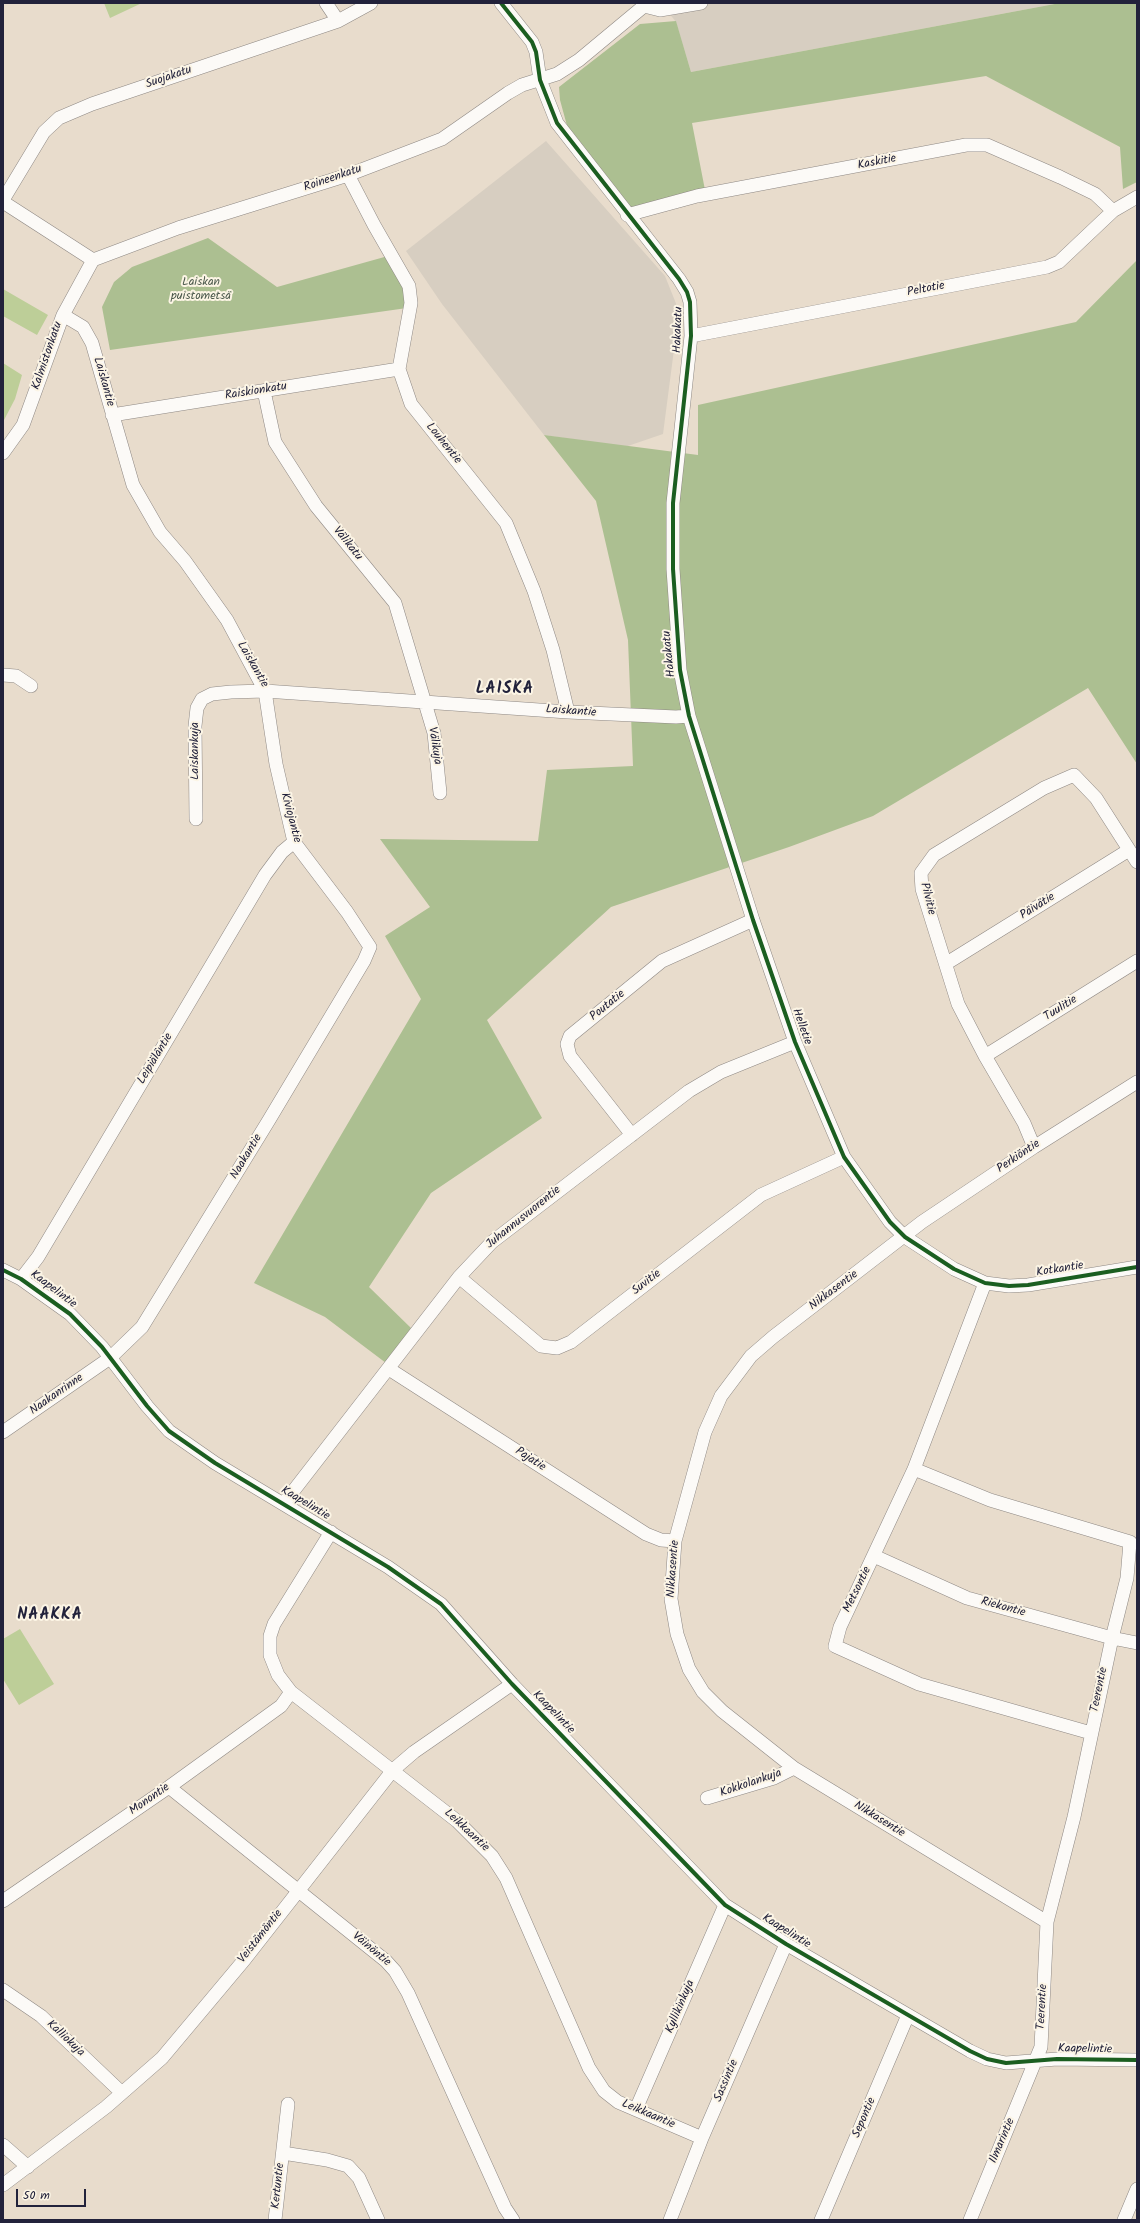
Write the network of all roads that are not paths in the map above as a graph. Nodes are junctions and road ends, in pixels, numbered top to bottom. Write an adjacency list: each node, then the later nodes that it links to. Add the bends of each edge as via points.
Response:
1 (326, 3): 6 (street)
2 (372, 3): 6 (street, Suojakatu)
3 (501, 3): 7 (street, Hakakatu, via 532,42)
4 (701, 3): 5 (street, via 660,10)
5 (643, 4): 7 (street, Roineenkatu, via 580,60 557,74)
6 (338, 21): 10 (street, Suojakatu, via 92,104 59,118 44,132)
7 (540, 80): 8 (street, Roineenkatu, via 508,92 442,139); 12 (street, Hakakatu, via 557,123)
8 (348, 175): 13 (street, Roineenkatu, via 178,228); 16 (street, Louhentie, via 409,286 411,303)
9 (1137, 196): 11 (street, Peltotie)
10 (3, 201): 13 (street)
11 (1113, 211): 12 (street, Kaskitie, via 1095,194 1060,177 987,145 966,145 697,196); 15 (street, Peltotie, via 1058,262 1047,267)
12 (627, 215): 15 (street, Hakakatu, via 687,292 692,315)
13 (93, 260): 14 (street, Kalmistonkatu)
14 (62, 315): 18 (street, Laiskantie, via 83,327 92,343); 19 (street, Kalmistonkatu, via 22,425)
15 (691, 336): 25 (street, Hakakatu, via 674,496 673,533 680,670)
16 (399, 369): 17 (street, Raiskionkatu); 24 (street, Louhentie, via 411,404 506,523 534,591 553,650)
17 (264, 391): 18 (street, Raiskionkatu); 23 (street, Välikatu, via 275,442 316,506 395,603 418,673)
18 (112, 415): 22 (street, Laiskantie, via 133,485 160,532 185,561 227,620)
19 (3, 453)
20 (3, 675): 21 (street, via 16,676)
21 (31, 686)
22 (265, 691): 23 (street, Laiskantie); 27 (street, Laiskankuja, via 212,694 202,699 197,708 194,726); 28 (street, Kiviojantie, via 276,764)
23 (423, 701): 24 (street, Laiskantie); 26 (street, Välikuja, via 434,733)
24 (568, 712): 25 (street, Laiskantie, via 676,718)
25 (689, 716): 31 (street, Helletie)
26 (440, 793)
27 (196, 820)
28 (294, 842): 32 (street, Kiviojantie); 45 (street, Leipiäläntie, via 282,852 265,874 38,1257)
29 (1129, 850): 30 (street, Pilvitie); 34 (street, Päivätie); 34 (street, Pilvitie, via 1096,798 1074,775 1044,788 934,854 921,873 922,889)
30 (1137, 862)
31 (753, 920): 35 (street, Helletie); 38 (street, Poutatie, via 662,961 570,1036 567,1044 570,1056)
32 (370, 947): 47 (street, Naakantie, via 350,986 189,1253 142,1327)
33 (1137, 961): 36 (street, Tuulitie)
34 (947, 963): 36 (street, Pilvitie, via 958,1004)
35 (795, 1042): 38 (street, Juhannusvuorentie, via 721,1072 689,1091); 40 (street, Helletie)
36 (985, 1056): 39 (street, Pilvitie, via 1024,1123)
37 (1137, 1082): 39 (street, Perkiöntie)
38 (632, 1135): 44 (street, Juhannusvuorentie, via 492,1242)
39 (1034, 1147): 41 (street, Perkiöntie)
40 (844, 1157): 41 (street, Helletie, via 890,1222); 44 (street, Suvitie, via 762,1195 571,1342 558,1348 541,1346)
41 (905, 1236): 46 (street, Helletie, via 954,1269); 53 (street, Nikkasentie, via 751,1356 721,1396 705,1432)
42 (1137, 1267): 46 (street, Kotkantie, via 1035,1284 1009,1286)
43 (3, 1270): 45 (street, Kaapelintie)
44 (459, 1277): 48 (street, Juhannusvuorentie)
45 (21, 1279): 47 (street, Kaapelintie, via 70,1314)
46 (984, 1283): 50 (street, Metsontie)
47 (110, 1358): 49 (street, Naakanrinne); 51 (street, Kaapelintie, via 169,1430 215,1463)
48 (389, 1369): 51 (street, Juhannusvuorentie); 53 (street, Pajatie, via 646,1534 661,1540)
49 (3, 1432)
50 (914, 1468): 54 (street, Metsontie); 55 (street, Teerentie, via 990,1500 1130,1542 1127,1578)
51 (284, 1503): 52 (street, Kaapelintie)
52 (331, 1532): 57 (street, Kaapelintie, via 432,1597 466,1631); 58 (street, Leikkaantie, via 274,1624 270,1636 270,1656 278,1675)
53 (675, 1541): 60 (street, Nikkasentie, via 671,1599 677,1634 689,1669 703,1692 722,1711)
54 (874, 1556): 55 (street, Riekontie, via 967,1598); 59 (street, Metsontie, via 840,1628 835,1646 919,1684)
55 (1112, 1638): 56 (street, Riekontie); 59 (street, Teerentie)
56 (1137, 1643)
57 (512, 1684): 61 (street, Veistämöntie, via 414,1752); 66 (street, Kaapelintie)
58 (292, 1692): 61 (street, Leikkaantie); 62 (street, Monontie, via 281,1706)
59 (1091, 1733): 67 (street, Teerentie, via 1074,1817)
60 (794, 1768): 63 (street, Kokkolankuja, via 774,1778); 67 (street, Nikkasentie)
61 (393, 1770): 64 (street, Veistämöntie); 75 (street, Leikkaantie, via 458,1821 492,1856 506,1878 590,2068 604,2091 618,2102)
62 (169, 1787): 64 (street, Väinöntie); 65 (street, Monontie)
63 (708, 1798)
64 (298, 1890): 73 (street, Veistämöntie, via 245,1959 162,2058); 82 (street, Väinöntie, via 386,1960 395,1971 408,1993)
65 (3, 1901)
66 (725, 1905): 68 (street, Kaapelintie); 75 (street, Kyllikinkuja)
67 (1047, 1922): 72 (street, Teerentie, via 1041,2047)
68 (786, 1944): 70 (street, Kaapelintie); 76 (street, Sassintie)
69 (3, 1990): 73 (street, Kalliokuja, via 41,2016)
70 (908, 2015): 72 (street, Kaapelintie, via 988,2059 1006,2063); 87 (street, Sepontie)
71 (1137, 2060): 72 (street, Kaapelintie)
72 (1034, 2061): 88 (street, Ilmarintie, via 1022,2098)
73 (122, 2093): 79 (street, Veistämöntie)
74 (288, 2104): 78 (street, Kertuntie)
75 (636, 2109): 76 (street, Leikkaantie)
76 (702, 2138): 86 (street, Sassintie)
77 (3, 2145): 79 (street)
78 (283, 2153): 83 (street, Kertuntie); 84 (street, Kertuntie, via 348,2166 360,2178)
79 (28, 2167): 80 (street, Veistämöntie)
80 (3, 2185)
81 (1137, 2189): 89 (street)
82 (503, 2214): 85 (street, Väinöntie)
83 (275, 2220)
84 (378, 2220)
85 (513, 2220)
86 (670, 2220)
87 (821, 2220)
88 (970, 2220)
89 (1124, 2220)

